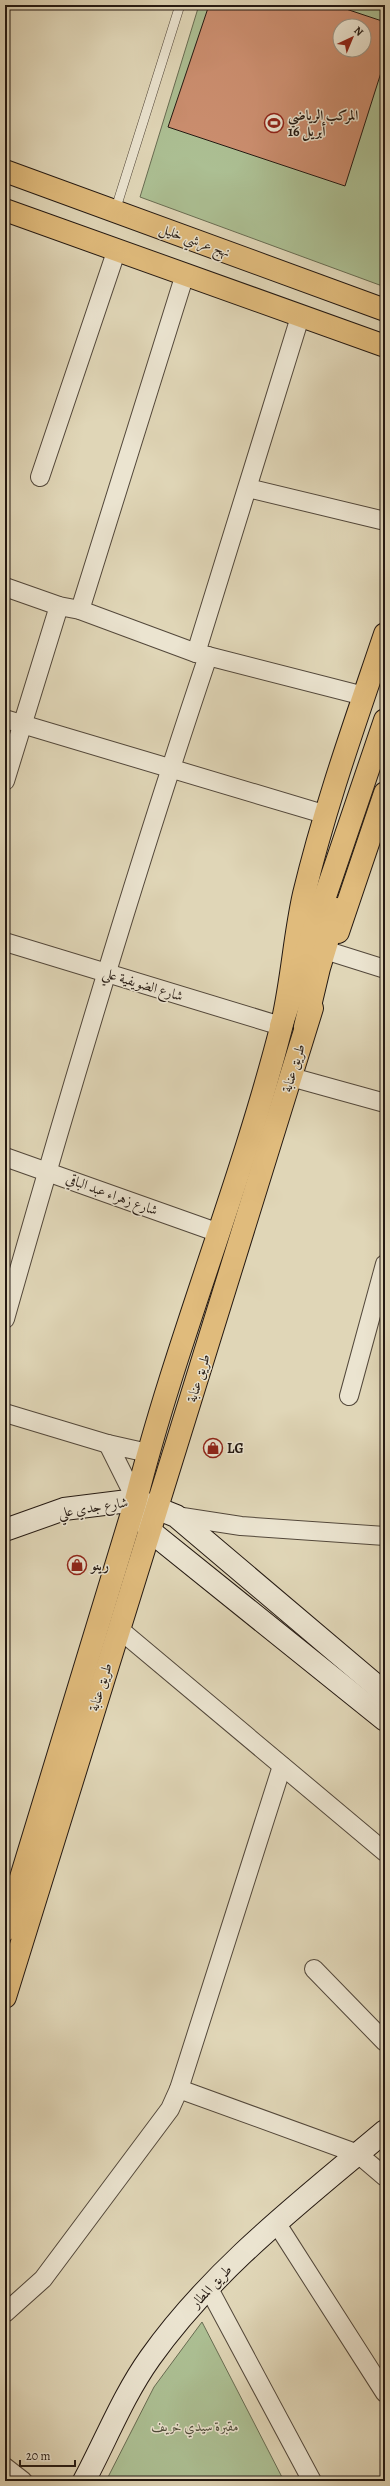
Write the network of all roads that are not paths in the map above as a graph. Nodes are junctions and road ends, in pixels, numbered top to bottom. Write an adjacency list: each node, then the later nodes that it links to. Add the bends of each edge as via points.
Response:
1 (180, 5): 4 (lane)
2 (5, 171): 4 (main road, نهج عرشي خليل)
3 (5, 210): 5 (main road)
4 (115, 211): 7 (main road, نهج عرشي خليل)
5 (117, 249): 6 (main road); 10 (street)
6 (185, 274): 8 (main road); 15 (street)
7 (385, 310)
8 (300, 317): 9 (main road); 11 (street)
9 (385, 346)
10 (40, 477)
11 (248, 488): 12 (street); 17 (street)
12 (385, 521)
13 (5, 587): 14 (street)
14 (59, 606): 15 (street); 20 (street)
15 (80, 610): 17 (street)
16 (385, 634): 18 (main road)
17 (202, 655): 18 (street); 22 (street)
18 (364, 696): 25 (main road)
19 (385, 720): 30 (main road, طريق عنابة)
20 (13, 722): 22 (street); 23 (street)
21 (385, 757): 31 (main road, طريق عنابة, via 319,968)
22 (170, 768): 25 (street); 29 (street)
23 (5, 781)
24 (385, 793): 27 (main road)
25 (327, 815): 30 (main road, via 305,893)
26 (5, 942): 29 (street, شارع الضويفية علي)
27 (331, 952): 28 (street); 31 (main road)
28 (385, 969)
29 (108, 973): 30 (street, شارع الضويفية علي); 35 (street)
30 (281, 1026): 36 (main road, طريق عنابة)
31 (306, 1027): 32 (main road, طريق عنابة)
32 (291, 1077): 33 (street); 44 (main road, طريق عنابة)
33 (385, 1103)
34 (5, 1157): 35 (street, شارع زهراء عبد الباقي)
35 (47, 1170): 36 (street, شارع زهراء عبد الباقي); 38 (street)
36 (219, 1233): 42 (main road, طريق عنابة)
37 (385, 1264): 39 (street)
38 (5, 1319)
39 (349, 1396)
40 (5, 1413): 41 (street)
41 (108, 1444): 42 (street); 43 (street)
42 (148, 1453): 43 (main road, طريق عنابة)
43 (136, 1500): 44 (street); 45 (street, شارع جدي علي, via 64,1509); 46 (street); 53 (main road, طريق عنابة)
44 (167, 1512): 46 (main road, طريق عنابة); 47 (street, via 241,1526); 49 (street)
45 (5, 1530)
46 (150, 1531): 48 (main road, طريق عنابة); 50 (street)
47 (385, 1536)
48 (119, 1629): 51 (street); 55 (main road, طريق عنابة)
49 (385, 1693)
50 (385, 1720)
51 (282, 1766): 52 (street); 57 (street)
52 (385, 1852)
53 (5, 1930)
54 (314, 1969): 56 (street)
55 (5, 1997)
56 (385, 2042)
57 (179, 2089): 59 (street); 63 (street, via 170,2109 43,2279)
58 (385, 2131): 59 (street, طريق المطار)
59 (358, 2154): 60 (street); 61 (street, طريق المطار)
60 (385, 2177)
61 (277, 2224): 62 (street, طريق المطار); 64 (street)
62 (208, 2287): 67 (street, طريق المطار, via 150,2358 128,2392); 68 (street)
63 (5, 2313)
64 (385, 2393)
65 (5, 2467): 66 (street)
66 (23, 2481)
67 (84, 2481)
68 (312, 2481)

